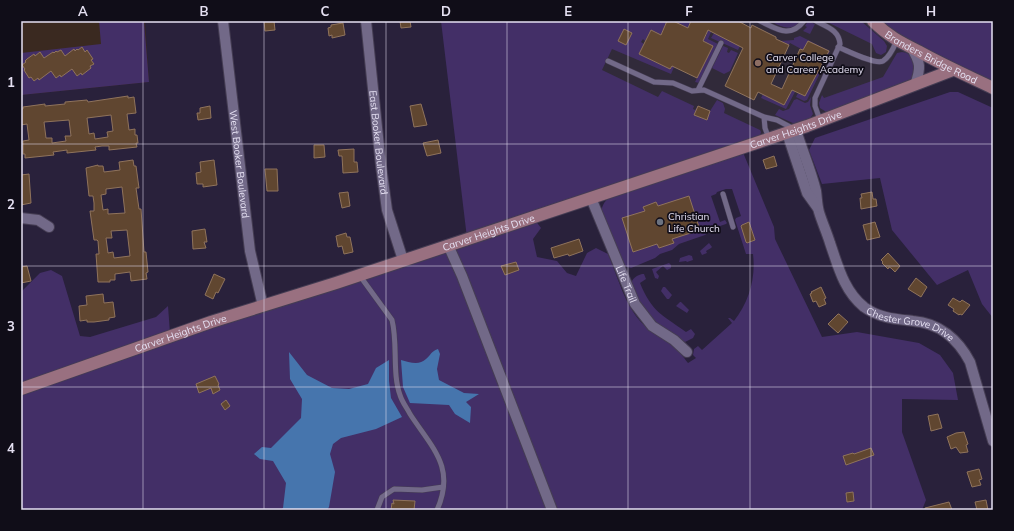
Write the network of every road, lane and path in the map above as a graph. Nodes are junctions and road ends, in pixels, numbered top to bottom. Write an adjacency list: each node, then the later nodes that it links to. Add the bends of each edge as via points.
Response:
1 (223, 21): 28 (street, West Booker Boulevard, via 250,251)
2 (366, 21): 26 (street, East Booker Boulevard, via 387,210)
3 (760, 21): 4 (lane, via 781,31 791,31)
4 (804, 21)
5 (816, 21): 9 (lane, via 836,32 840,38)
6 (873, 21): 7 (street, Branders Bridge Road)
7 (897, 40): 9 (lane, via 889,56 875,62); 10 (street, Branders Bridge Road)
8 (721, 43): 15 (lane)
9 (838, 47): 17 (lane, via 815,98)
10 (911, 47): 12 (street, Branders Bridge Road); 13 (street, via 919,60 920,72)
11 (608, 61): 15 (lane, via 654,82 674,82 692,91)
12 (953, 70): 13 (street, Carver Heights Drive); 14 (street, Branders Bridge Road)
13 (915, 85): 17 (street, Carver Heights Drive)
14 (993, 88)
15 (698, 90): 16 (lane, via 704,90)
16 (764, 117): 18 (lane, via 777,120); 19 (lane)
17 (820, 121): 18 (street, Carver Heights Drive)
18 (791, 131): 19 (street, Carver Heights Drive); 31 (street, Chester Grove Drive, via 816,191 819,211 846,286 864,307 877,314 889,319 928,324 941,329 954,339 970,362)
19 (769, 139): 21 (street, Carver Heights Drive)
20 (723, 194): 24 (lane)
21 (591, 198): 25 (street, Carver Heights Drive); 29 (street, Life Trail, via 635,304 652,326 674,340)
22 (21, 218): 23 (street, via 38,220)
23 (49, 227)
24 (733, 227)
25 (448, 245): 26 (street, Carver Heights Drive); 35 (street)
26 (403, 260): 27 (street, Carver Heights Drive)
27 (359, 276): 28 (street, Carver Heights Drive); 32 (lane, via 392,320 400,395 441,462 444,474)
28 (263, 306): 30 (street, Carver Heights Drive)
29 (686, 352)
30 (21, 389)
31 (993, 441)
32 (443, 487): 33 (lane, via 422,490 394,489 382,496); 34 (lane)
33 (377, 510)
34 (437, 510)
35 (552, 510)

